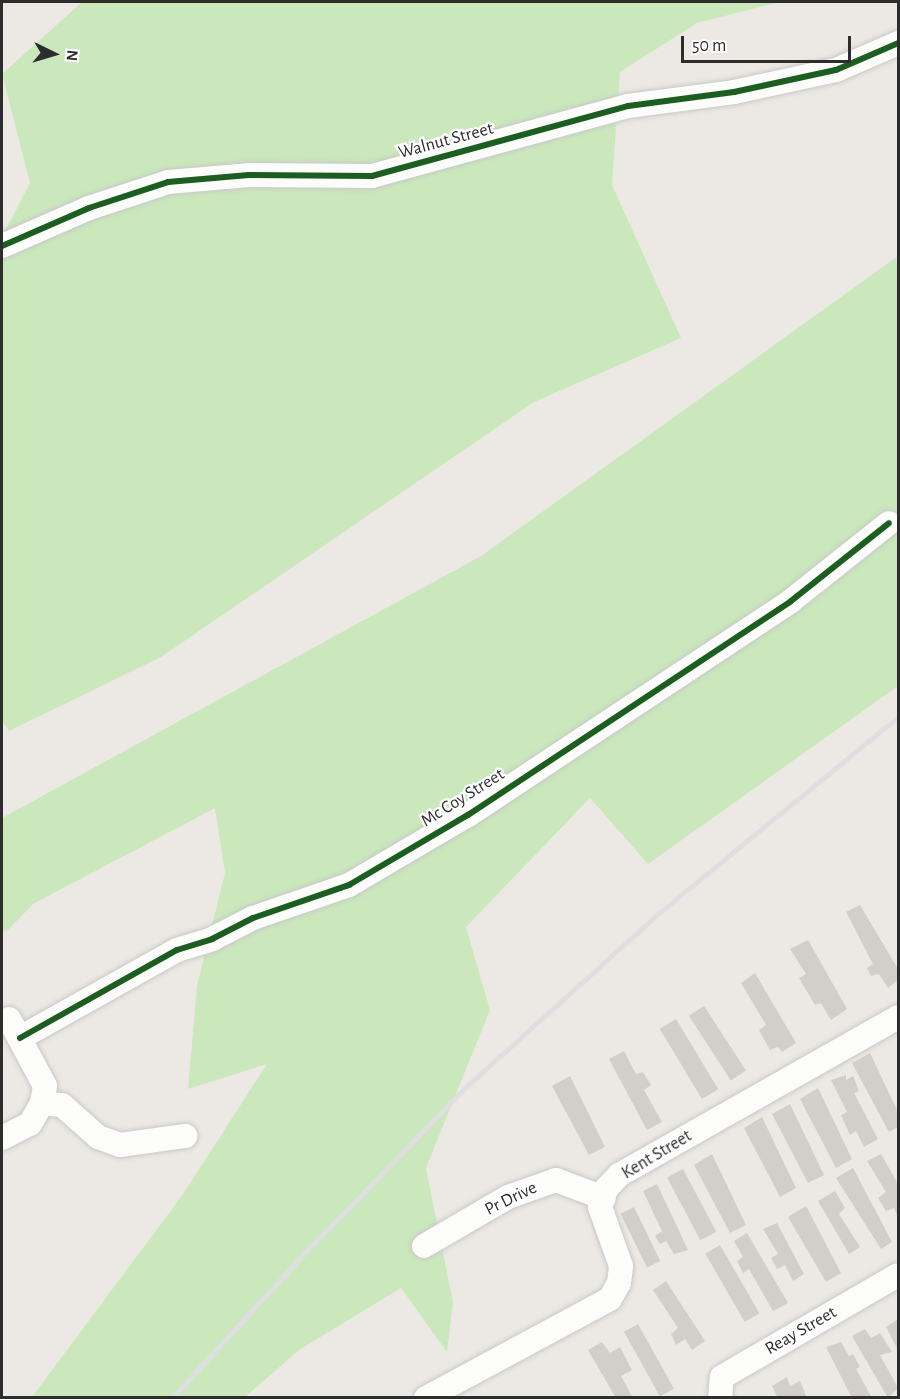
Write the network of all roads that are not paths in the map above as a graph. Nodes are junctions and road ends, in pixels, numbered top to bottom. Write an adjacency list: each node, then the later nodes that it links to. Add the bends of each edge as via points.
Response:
1 (898, 43): 2 (street, Walnut Street, via 836,70 734,92 628,106 372,176 249,175 168,182 89,208)
2 (2, 246)
3 (889, 523): 5 (street, Mc Coy Street, via 791,601 468,814 350,885 253,918 212,939 177,950 14,1028 45,1086)
4 (898, 1017): 8 (street, Kent Street, via 619,1175)
5 (42, 1103): 6 (street, via 62,1105 98,1137 120,1145); 7 (street, via 30,1124)
6 (185, 1136)
7 (2, 1138)
8 (604, 1198): 9 (street, Pr Drive, via 556,1180 508,1197); 11 (street, via 600,1207 621,1266 619,1283 610,1299)
9 (424, 1246)
10 (898, 1275): 13 (street, Reay Street, via 722,1377)
11 (455, 1390): 12 (street)
12 (426, 1398)
13 (720, 1398)

